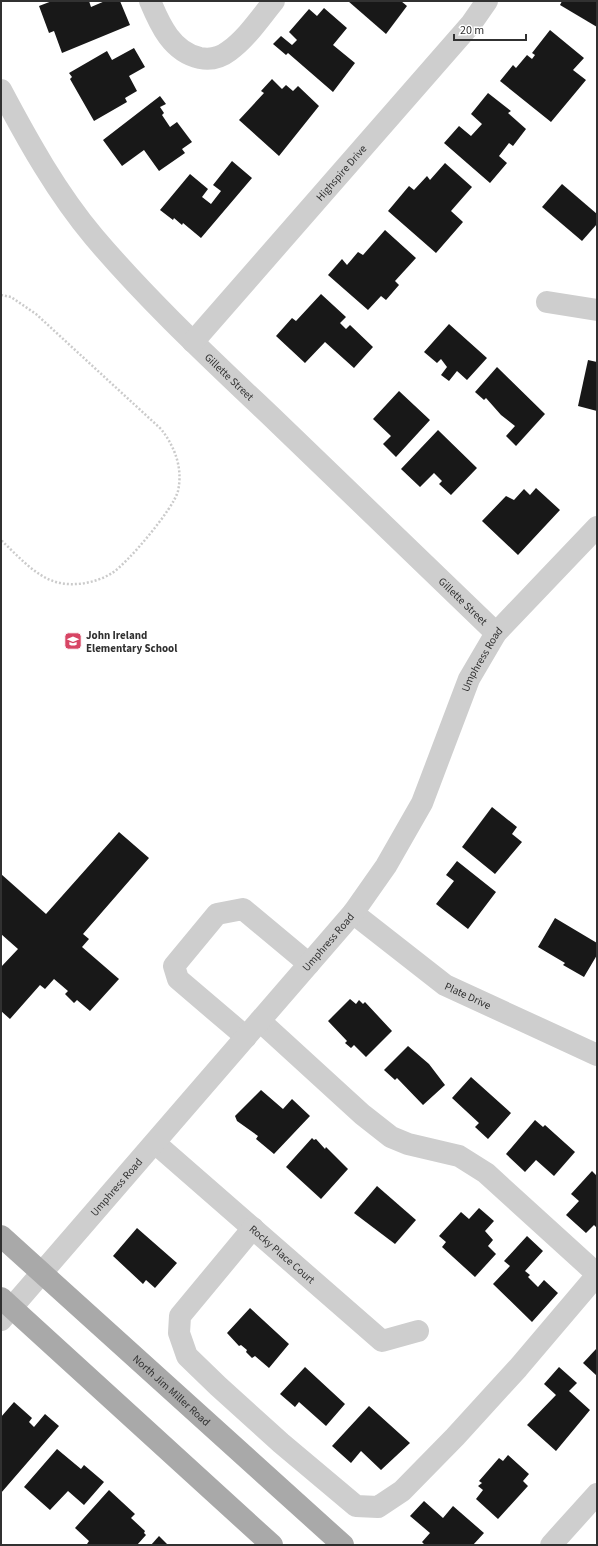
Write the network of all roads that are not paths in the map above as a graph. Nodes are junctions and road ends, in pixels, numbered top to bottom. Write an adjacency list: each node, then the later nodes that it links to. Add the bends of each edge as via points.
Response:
1 (150, 1): 2 (street, via 160,24 173,43 192,56 211,60 228,52)
2 (274, 1)
3 (488, 1): 7 (street, Highspire Drive, via 471,24)
4 (1, 90): 7 (street, Gillette Street, via 58,188 93,236)
5 (547, 302): 6 (street)
6 (597, 310)
7 (193, 342): 9 (street, Gillette Street)
8 (597, 527): 9 (street, Umphress Road)
9 (496, 633): 10 (street, Umphress Road, via 469,679 422,803 386,866)
10 (353, 913): 11 (street, Umphress Road); 14 (street, Plate Drive, via 445,985)
11 (309, 964): 12 (street, Umphress Road); 13 (street, via 243,909 217,914 174,966 178,978)
12 (260, 1021): 13 (street, Umphress Road); 19 (street, via 363,1115 391,1137 408,1144 459,1156 486,1173)
13 (246, 1037): 15 (street, Umphress Road)
14 (597, 1055)
15 (155, 1143): 16 (street, Rocky Place Court); 18 (street, Umphress Road)
16 (253, 1228): 19 (street, via 180,1316 179,1333 187,1356 281,1443 356,1506 378,1507 402,1491 518,1368); 21 (street, Rocky Place Court, via 382,1341)
17 (1, 1236): 18 (main road, North Jim Miller Road)
18 (41, 1272): 20 (street, Umphress Road); 24 (main road, North Jim Miller Road)
19 (597, 1275)
20 (4, 1309): 23 (main road)
21 (418, 1331)
22 (597, 1494): 25 (street)
23 (272, 1545)
24 (343, 1545)
25 (551, 1545)

